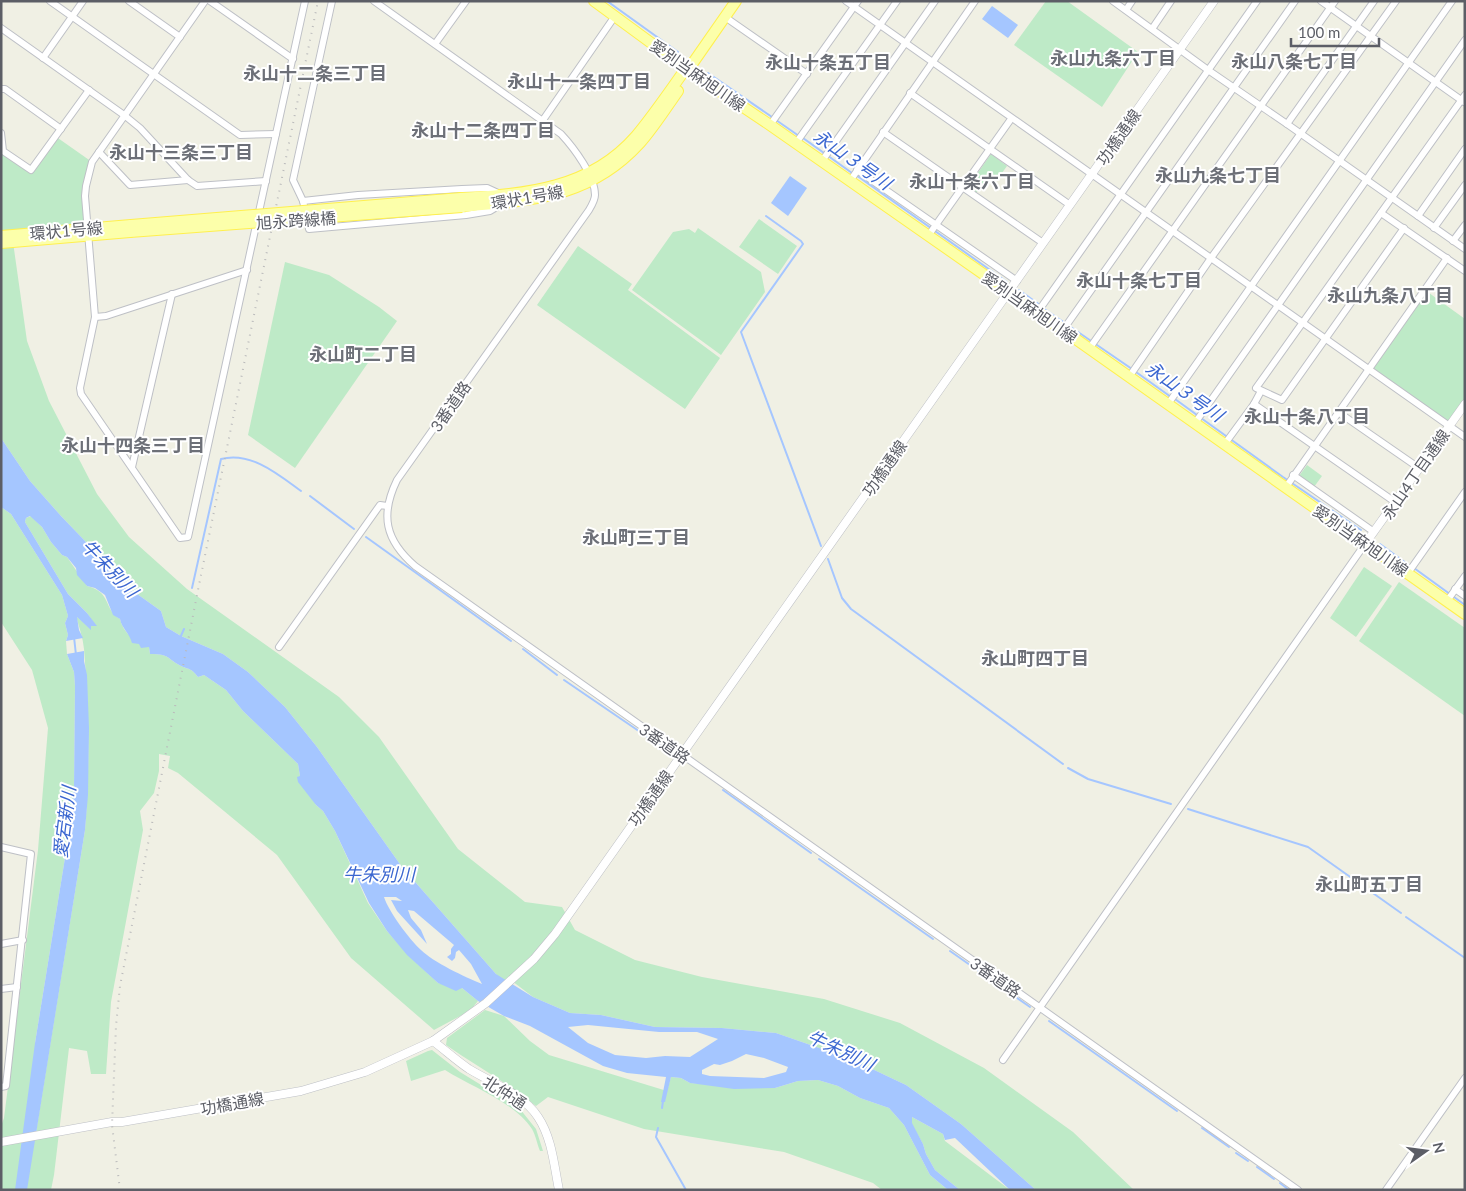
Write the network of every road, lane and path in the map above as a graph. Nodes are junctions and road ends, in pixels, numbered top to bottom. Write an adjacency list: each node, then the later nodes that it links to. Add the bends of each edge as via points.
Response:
1 (50, 1): 31 (street)
2 (83, 1): 31 (street)
3 (129, 1): 38 (street)
4 (205, 1): 38 (street)
5 (210, 1): 45 (street)
6 (305, 1): 45 (street)
7 (332, 1): 86 (street, via 293,180)
8 (374, 1): 42 (street)
9 (466, 1): 42 (street)
10 (594, 1): 28 (main road, 愛別当麻旭川線)
11 (736, 1): 33 (main road, 環状1号線)
12 (846, 1): 27 (street)
13 (897, 1): 34 (street)
14 (935, 1): 41 (street)
15 (975, 1): 46 (street)
16 (1113, 1): 30 (street)
17 (1132, 1): 30 (street)
18 (1171, 1): 37 (street)
19 (1214, 1): 43 (street, 功橋通線)
20 (1257, 1): 49 (street)
21 (1295, 1): 53 (street)
22 (1321, 1): 29 (street)
23 (1335, 1): 29 (street)
24 (1374, 1): 35 (street)
25 (1396, 1): 39 (street)
26 (1452, 1): 47 (street)
27 (856, 4): 34 (street); 51 (street)
28 (608, 5): 32 (main road, 愛別当麻旭川線)
29 (1330, 8): 35 (street); 58 (street)
30 (1126, 10): 37 (street)
31 (72, 16): 44 (street); 50 (street)
32 (616, 16): 48 (main road, 愛別当麻旭川線); 61 (street)
33 (725, 17): 48 (main road, 環状1号線); 51 (street)
34 (880, 26): 41 (street); 69 (street)
35 (1356, 26): 39 (street); 63 (street)
36 (1, 28): 44 (street)
37 (1152, 29): 43 (street)
38 (180, 37): 50 (street)
39 (1371, 37): 47 (street); 68 (street)
40 (1465, 40): 52 (street)
41 (905, 43): 46 (street); 73 (street)
42 (435, 44): 61 (street)
43 (1180, 50): 49 (street); 75 (street, 功橋通線)
44 (43, 58): 55 (street)
45 (293, 59): 67 (street)
46 (931, 62): 56 (street); 60 (street)
47 (1408, 63): 52 (street); 74 (street)
48 (688, 70): 62 (main road, 愛別当麻旭川線); 77 (main road, 環状1号線, via 626,146)
49 (1208, 70): 53 (street); 83 (street)
50 (154, 74): 59 (street); 67 (street, via 240,135)
51 (807, 74): 62 (street)
52 (1436, 82): 57 (street); 78 (street)
53 (1234, 88): 58 (street); 89 (street)
54 (1, 89): 64 (street)
55 (89, 90): 59 (street); 64 (street)
56 (910, 93): 65 (street); 70 (street)
57 (1464, 99): 84 (street)
58 (1261, 106): 63 (street); 96 (street)
59 (124, 115): 72 (street); 79 (street)
60 (1011, 119): 70 (street); 75 (street)
61 (543, 120): 77 (street, via 568,142)
62 (774, 121): 69 (main road, 愛別当麻旭川線)
63 (1287, 124): 68 (street)
64 (60, 129): 66 (street, via 31,170 3,150)
65 (884, 132): 76 (street); 82 (street)
66 (1, 133)
67 (276, 134): 80 (street)
68 (1301, 134): 74 (street); 104 (street)
69 (799, 139): 73 (main road, 愛別当麻旭川線)
70 (990, 149): 82 (street); 88 (street)
71 (1465, 149): 91 (street)
72 (99, 152): 79 (street, via 130,185); 98 (street, via 92,162 86,186)
73 (825, 158): 76 (main road, 愛別当麻旭川線)
74 (1339, 161): 78 (street); 109 (street)
75 (1091, 174): 83 (street); 88 (street, 功橋通線)
76 (854, 175): 97 (main road, 愛別当麻旭川線)
77 (590, 177): 85 (main road, 環状1号線); 136 (street, 3番道路, via 595,197 589,210 397,480)
78 (1366, 179): 84 (street); 112 (street)
79 (188, 180): 80 (street, via 197,186)
80 (266, 181): 106 (street)
81 (1465, 184): 94 (street)
82 (963, 188): 97 (street); 102 (street)
83 (1120, 195): 89 (street); 113 (street)
84 (1392, 197): 90 (street); 91 (street)
85 (505, 199): 86 (street, via 487,188); 86 (street, via 490,211 309,229); 87 (main road, 環状1号線)
86 (303, 201)
87 (461, 203): 95 (main road, 旭永跨線橋, bridge)
88 (1070, 205): 102 (street, 功橋通線)
89 (1146, 212): 96 (street); 116 (street)
90 (1381, 213): 93 (street); 115 (street)
91 (1418, 216): 94 (street)
92 (1465, 225): 100 (street)
93 (1404, 228): 105 (street); 117 (street)
94 (1434, 228): 100 (street)
95 (131, 229): 98 (main road, 環状1号線)
96 (1172, 230): 104 (street); 118 (street)
97 (932, 231): 108 (street); 110 (main road, 愛別当麻旭川線)
98 (88, 232): 99 (main road, 環状1号線); 101 (main road, 環状1号線); 114 (street)
99 (1, 236)
100 (1453, 241): 103 (street)
101 (1, 243)
102 (1043, 243): 108 (street, 功橋通線)
103 (1465, 249)
104 (1211, 258): 109 (street); 120 (street)
105 (1447, 258): 107 (street); 119 (street)
106 (247, 270): 111 (street); 131 (street, via 188,536 180,538)
107 (1465, 271)
108 (1017, 281): 110 (street, 功橋通線)
109 (1251, 286): 112 (street); 122 (street)
110 (1009, 292): 113 (main road, 愛別当麻旭川線); 145 (street, 功橋通線)
111 (172, 294): 114 (street); 131 (street)
112 (1278, 304): 115 (street); 126 (street)
113 (1040, 309): 116 (main road, 愛別当麻旭川線)
114 (95, 317): 131 (street, via 81,394)
115 (1302, 322): 117 (street); 121 (street, via 1256,388)
116 (1066, 326): 118 (main road, 愛別当麻旭川線)
117 (1326, 339): 119 (street); 121 (street, via 1282,400)
118 (1093, 344): 120 (main road, 愛別当麻旭川線)
119 (1368, 368): 125 (street); 127 (street)
120 (1131, 373): 122 (main road, 愛別当麻旭川線)
121 (1260, 391): 123 (street)
122 (1170, 400): 126 (main road, 愛別当麻旭川線)
123 (1254, 404): 129 (street); 130 (street)
124 (1465, 404): 127 (street, 永山4丁目通線)
125 (1338, 412): 130 (street); 132 (street)
126 (1198, 419): 129 (main road, 愛別当麻旭川線)
127 (1449, 426): 128 (street); 132 (street, 永山4丁目通線)
128 (1465, 437)
129 (1227, 440): 133 (main road, 愛別当麻旭川線)
130 (1314, 446): 133 (street); 135 (street)
131 (132, 467)
132 (1419, 468): 135 (street, 永山4丁目通線)
133 (1290, 481): 137 (street); 138 (main road, 愛別当麻旭川線)
134 (1465, 492): 139 (street)
135 (1395, 502): 137 (street, 永山4丁目通線)
136 (387, 506): 144 (street, via 380,505); 145 (street, 3番道路, via 393,540 404,557)
137 (1374, 532): 138 (street, 永山4丁目通線)
138 (1365, 544): 139 (main road, 愛別当麻旭川線); 151 (street)
139 (1411, 569): 141 (main road, 愛別当麻旭川線)
140 (1465, 576): 141 (street)
141 (1451, 595): 142 (street); 143 (main road, 愛別当麻旭川線)
142 (1465, 596)
143 (1465, 614)
144 (279, 647)
145 (681, 754): 151 (street, 3番道路); 152 (street, 功橋通線, via 534,959 486,1003)
146 (1, 847): 147 (street, via 31,854)
147 (22, 940): 148 (street); 149 (street)
148 (1, 944)
149 (18, 987): 150 (street); 155 (street, via 6,1086)
150 (1, 989)
151 (1039, 1007): 153 (street); 158 (street, 3番道路)
152 (433, 1041): 156 (street, 功橋通線, via 365,1072 301,1092); 157 (street, 北仲通, via 467,1068 532,1109 548,1138)
153 (1003, 1060)
154 (1465, 1078): 159 (street)
155 (1, 1087)
156 (4, 1142)
157 (559, 1190)
158 (1298, 1190)
159 (1386, 1190)

